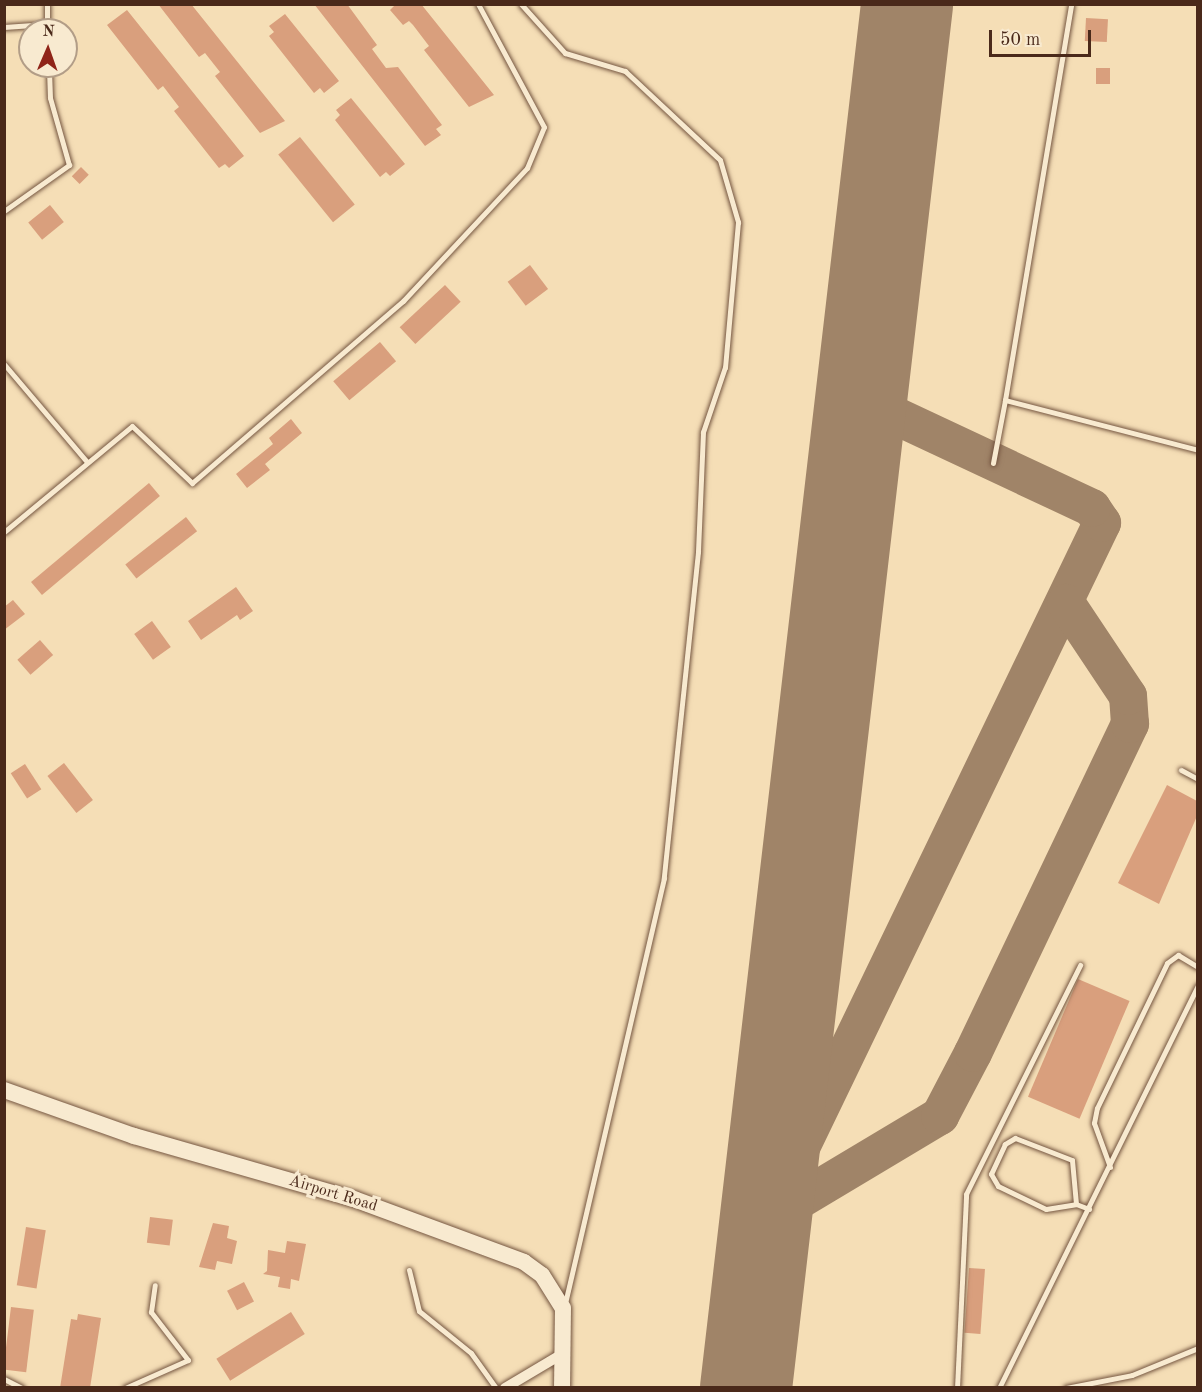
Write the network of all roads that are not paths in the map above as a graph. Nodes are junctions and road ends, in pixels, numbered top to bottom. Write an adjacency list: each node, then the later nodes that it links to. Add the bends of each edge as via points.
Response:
1 (478, 4): 9 (lane, via 544,127 527,168 403,301 192,483 132,426)
2 (521, 4): 23 (lane, via 565,53 625,71 720,160 738,222 725,367 703,432 698,552 664,878)
3 (1071, 4): 7 (lane)
4 (49, 78): 5 (lane, via 50,98 69,165)
5 (4, 211)
6 (4, 364): 9 (lane)
7 (1005, 400): 8 (lane); 10 (lane)
8 (1197, 450)
9 (87, 462): 11 (lane)
10 (993, 463)
11 (4, 532)
12 (1181, 770): 13 (lane)
13 (1197, 779)
14 (1080, 965): 32 (lane, via 966,1194)
15 (1197, 967): 18 (lane, via 1178,955 1167,963 1097,1108 1094,1123)
16 (1197, 985): 18 (lane)
17 (4, 1090): 23 (main road, Airport Road, via 474,1241 542,1275)
18 (1110, 1167): 20 (lane)
19 (1076, 1204): 19 (lane, via 1046,1209 998,1186 991,1174 1005,1144 1015,1138 1072,1160); 20 (lane)
20 (1089, 1209): 33 (lane)
21 (408, 1270): 29 (lane, via 419,1311 471,1353)
22 (155, 1285): 28 (lane, via 150,1312 188,1360)
23 (563, 1308): 25 (main road)
24 (1197, 1348): 34 (lane, via 1132,1375)
25 (562, 1354): 30 (street); 31 (main road)
26 (4, 1380): 27 (lane)
27 (22, 1388)
28 (125, 1388)
29 (496, 1388)
30 (505, 1388)
31 (562, 1388)
32 (957, 1388)
33 (999, 1388)
34 (1066, 1388)

